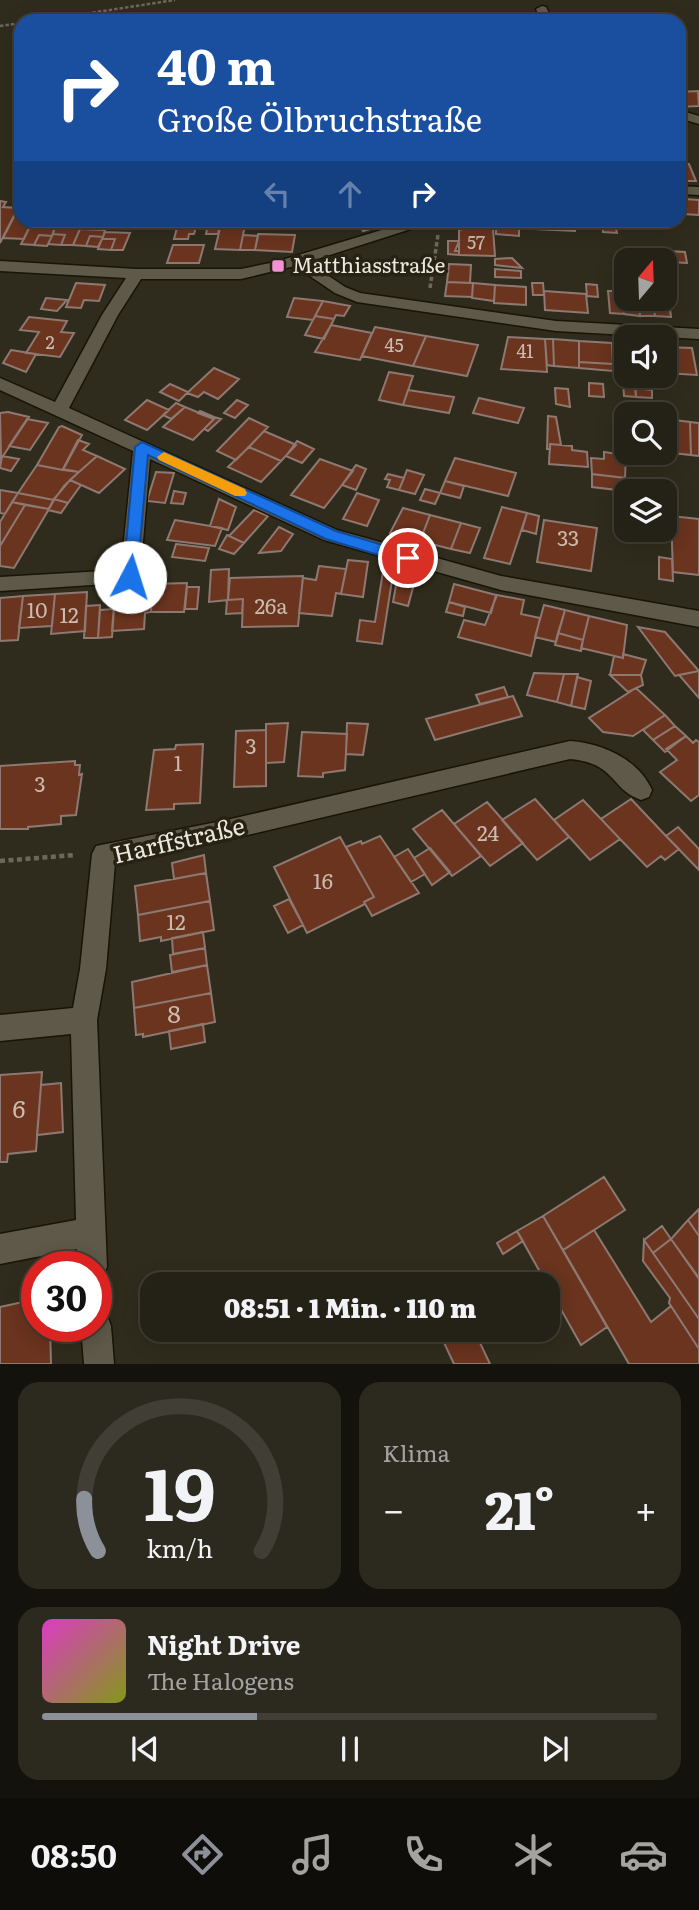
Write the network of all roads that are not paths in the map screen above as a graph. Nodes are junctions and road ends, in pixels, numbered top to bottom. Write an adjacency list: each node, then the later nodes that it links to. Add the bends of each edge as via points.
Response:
1 (431, 228): 2 (street)
2 (296, 260): 4 (street, via 242,274); 5 (street, via 348,294 567,327)
3 (0, 266): 4 (street)
4 (136, 274): 7 (street)
5 (699, 334)
6 (0, 383): 7 (street)
7 (59, 410): 8 (street)
8 (142, 447): 9 (street, via 130,577); 10 (street, via 331,535 500,583)
9 (0, 584)
10 (699, 619)
11 (641, 790): 12 (street, Harffstraße, via 608,757 591,750 570,750 104,854)
12 (84, 1020): 13 (street); 14 (street, Harffstraße)
13 (0, 1028)
14 (90, 1232): 15 (street); 16 (street, Harffstraße)
15 (0, 1250)
16 (91, 1251)
17 (97, 1342): 18 (street)
18 (99, 1364)

